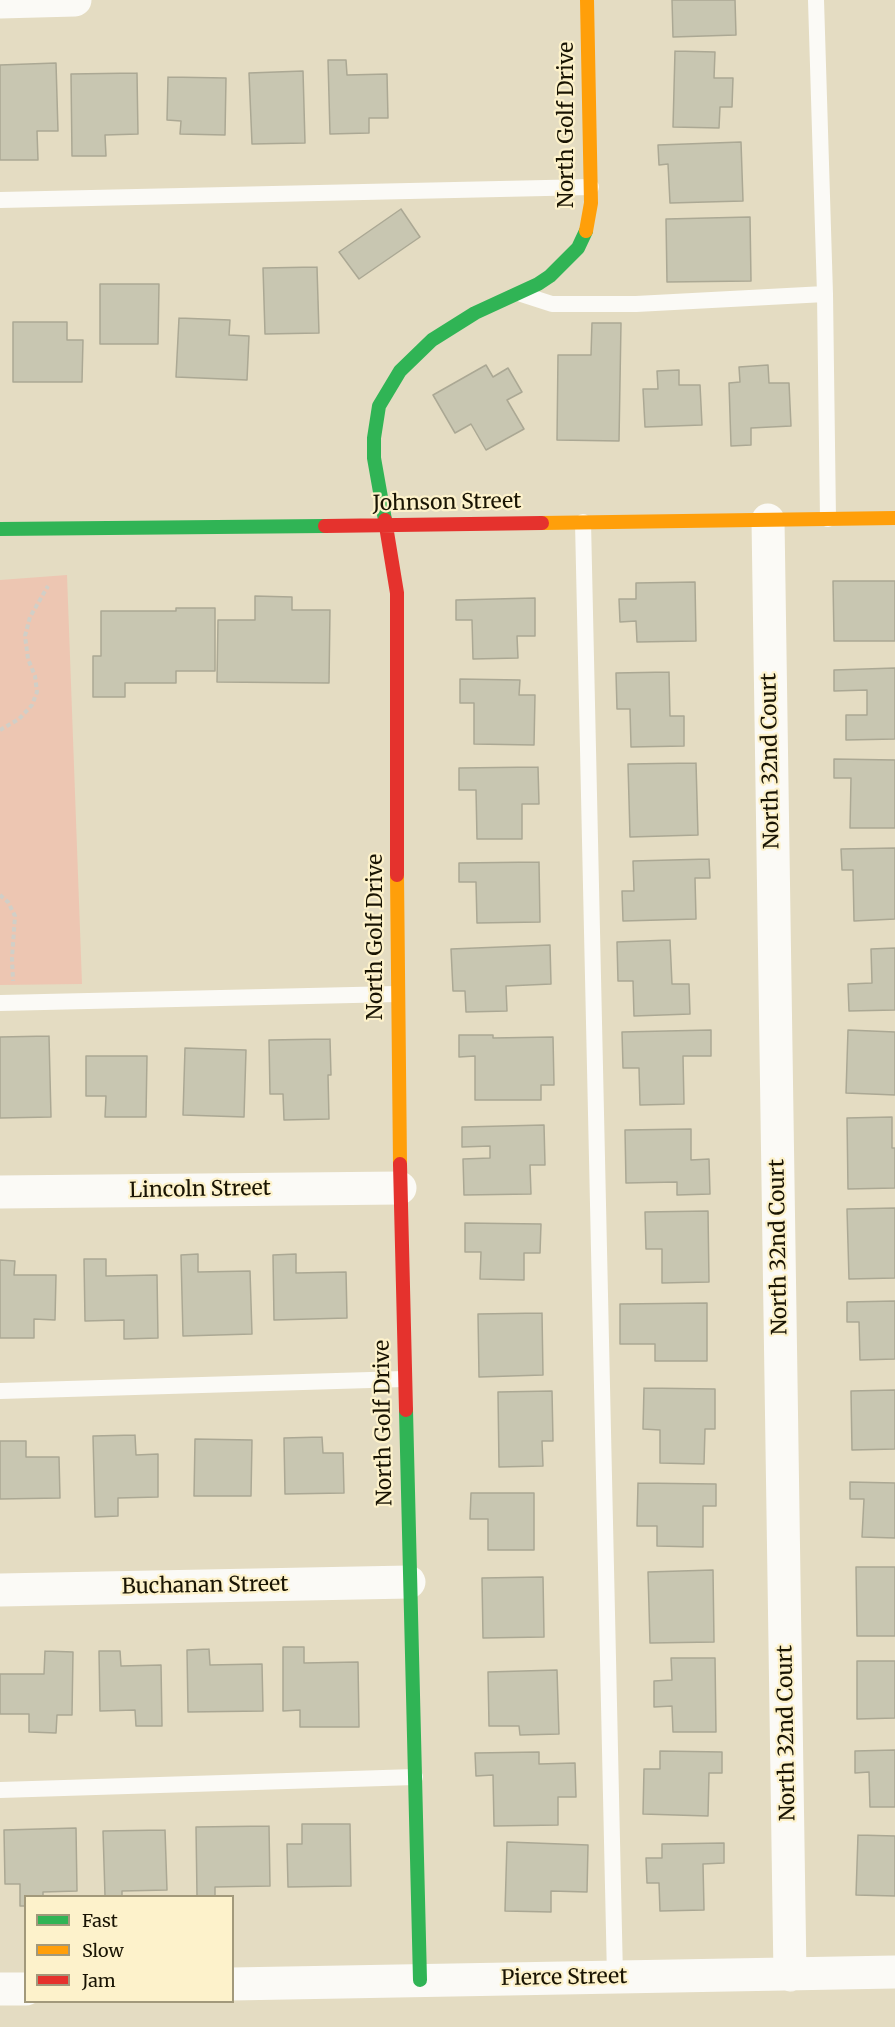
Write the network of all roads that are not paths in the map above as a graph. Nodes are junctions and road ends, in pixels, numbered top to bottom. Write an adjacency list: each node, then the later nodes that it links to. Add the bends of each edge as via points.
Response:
1 (75, 0): 4 (street)
2 (587, 0): 5 (street, North Golf Drive)
3 (816, 0): 8 (lane)
4 (0, 2)
5 (591, 187): 6 (lane); 7 (street, North Golf Drive, via 589,219 578,248 550,276)
6 (0, 200)
7 (518, 293): 8 (lane, via 552,304 636,304); 13 (street, North Golf Drive, via 475,313 432,340 388,388 379,405 374,438)
8 (825, 294): 10 (lane)
9 (895, 518): 10 (street, Johnson Street)
10 (828, 519): 11 (street, Johnson Street)
11 (768, 520): 12 (street, Johnson Street); 26 (street, North 32nd Court)
12 (583, 522): 13 (street, Johnson Street); 27 (lane)
13 (385, 525): 14 (street, Johnson Street); 15 (street, North Golf Drive, via 397,593)
14 (0, 529)
15 (397, 994): 16 (lane); 17 (street, North Golf Drive)
16 (7, 1003)
17 (400, 1188): 18 (street, Lincoln Street); 19 (street, North Golf Drive)
18 (0, 1192)
19 (404, 1379): 20 (lane); 21 (street, North Golf Drive)
20 (0, 1391)
21 (409, 1582): 22 (street, Buchanan Street); 23 (street, North Golf Drive)
22 (0, 1590)
23 (415, 1777): 24 (lane); 28 (street, North Golf Drive)
24 (0, 1790)
25 (895, 1972): 26 (street, Pierce Street)
26 (790, 1975): 27 (street, Pierce Street)
27 (615, 1977): 28 (street, Pierce Street)
28 (420, 1980): 29 (street, Pierce Street)
29 (234, 1984)
30 (0, 1989): 31 (street)
31 (24, 1989)

